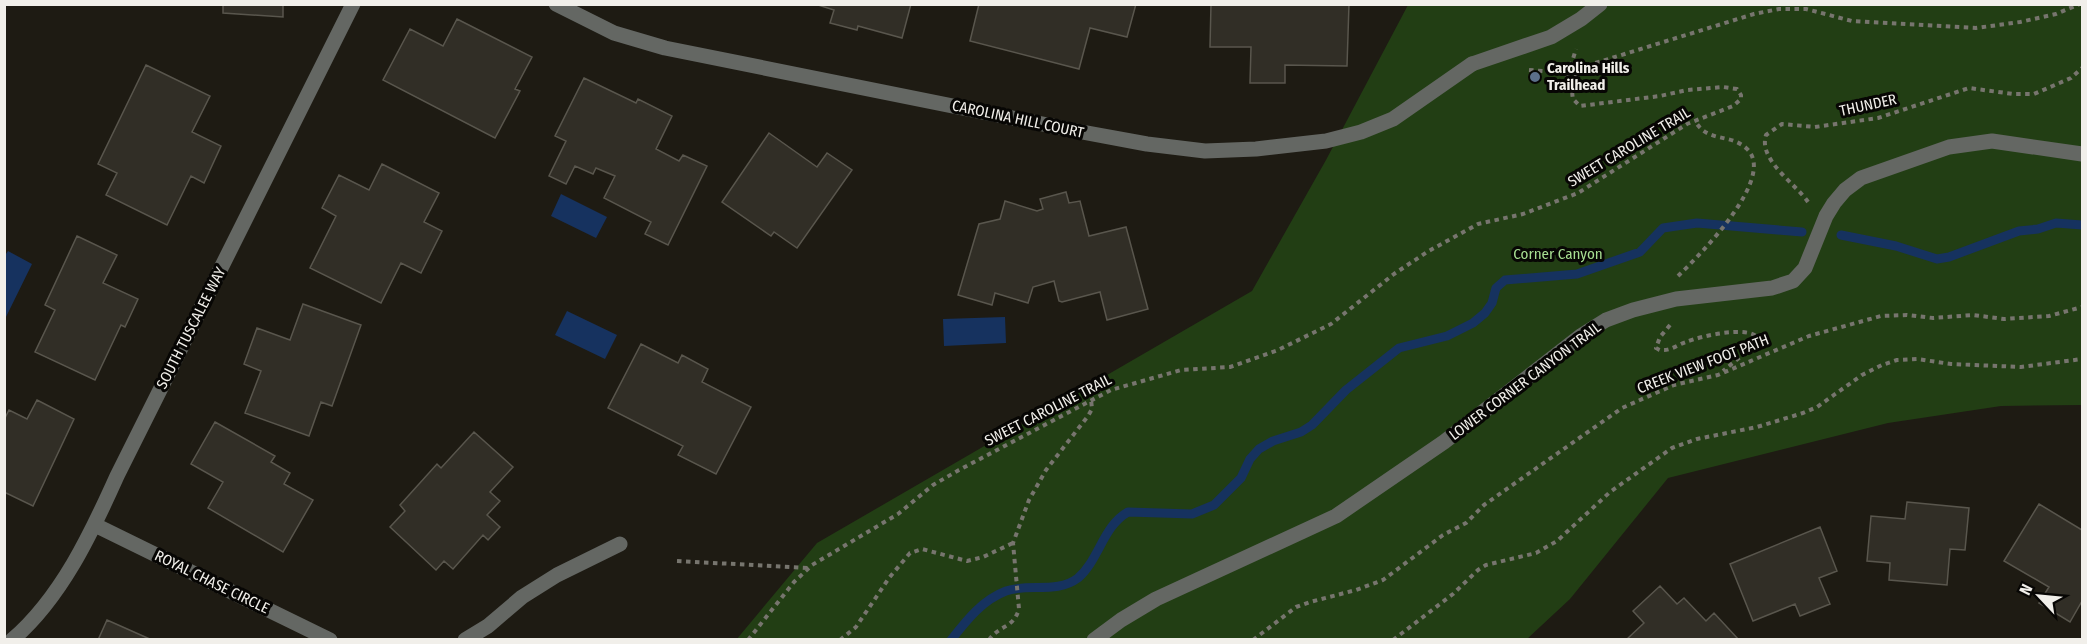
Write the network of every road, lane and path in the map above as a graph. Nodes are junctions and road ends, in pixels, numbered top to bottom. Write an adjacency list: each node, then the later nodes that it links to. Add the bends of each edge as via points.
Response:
1 (353, 4): 16 (street, SOUTH TUSCALEE WAY)
2 (556, 4): 3 (street, CAROLINA HILL COURT, via 614,33 664,48 1082,132 1205,151 1326,141 1361,132 1393,119 1472,64 1551,37)
3 (1600, 4)
4 (2080, 4): 7 (path, via 2056,14 1976,28 1852,21 1806,9 1767,11 1589,65)
5 (2082, 68): 10 (path, THUNDER, via 2071,78 2034,94 1969,88 1878,118 1815,127 1778,125 1766,135 1765,148 1778,170 1803,194)
6 (1557, 72): 7 (path)
7 (1575, 77): 8 (path, SWEET CAROLINE TRAIL, via 1572,93 1580,106 1687,90 1732,87 1740,91 1741,99 1733,106)
8 (1695, 121): 11 (path, via 1704,132 1737,142 1750,152 1755,170 1747,193 1708,247 1673,283); 15 (path, SWEET CAROLINE TRAIL, via 1578,193 1523,214 1478,224 1427,252 1331,324 1278,350 1230,367 1181,370 1138,381)
9 (2082, 154): 10 (street, LOWER CORNER CANYON TRAIL, via 1992,141 1949,147 1861,178 1834,203)
10 (1821, 229): 11 (street, LOWER CORNER CANYON TRAIL, via 1805,268 1793,281 1772,288)
11 (1676, 299): 14 (path, via 1670,325 1656,343 1659,350 1736,332 1752,332 1758,338 1755,345); 27 (street, LOWER CORNER CANYON TRAIL, via 1606,320 1444,442 1336,516 1156,599)
12 (2082, 307): 14 (path, CREEK VIEW FOOT PATH, via 2049,316 2004,320 1973,315 1881,316 1809,336)
13 (2082, 359): 29 (path, via 2020,367 1897,360 1862,375 1803,413 1672,448 1610,492 1557,541 1536,553 1486,565)
14 (1718, 375): 28 (path, CREEK VIEW FOOT PATH, via 1674,385 1622,408 1484,505 1466,524 1443,535 1383,580 1296,607)
15 (1091, 399): 17 (path, via 1088,416 1056,455 1029,500); 20 (path, SWEET CAROLINE TRAIL, via 933,485 897,514)
16 (95, 525): 21 (street, SOUTH TUSCALEE WAY, via 56,589 30,624); 22 (street, ROYAL CHASE CIRCLE)
17 (1013, 543): 25 (path, via 967,561 922,549 910,553 856,627); 26 (path, via 1019,609 1012,623)
18 (620, 544): 23 (street, via 557,575)
19 (677, 561): 20 (path)
20 (810, 568): 24 (path, SWEET CAROLINE TRAIL)
21 (12, 639)
22 (330, 639)
23 (465, 639)
24 (748, 639)
25 (840, 639)
26 (988, 639)
27 (1094, 639)
28 (1253, 639)
29 (1393, 639)

